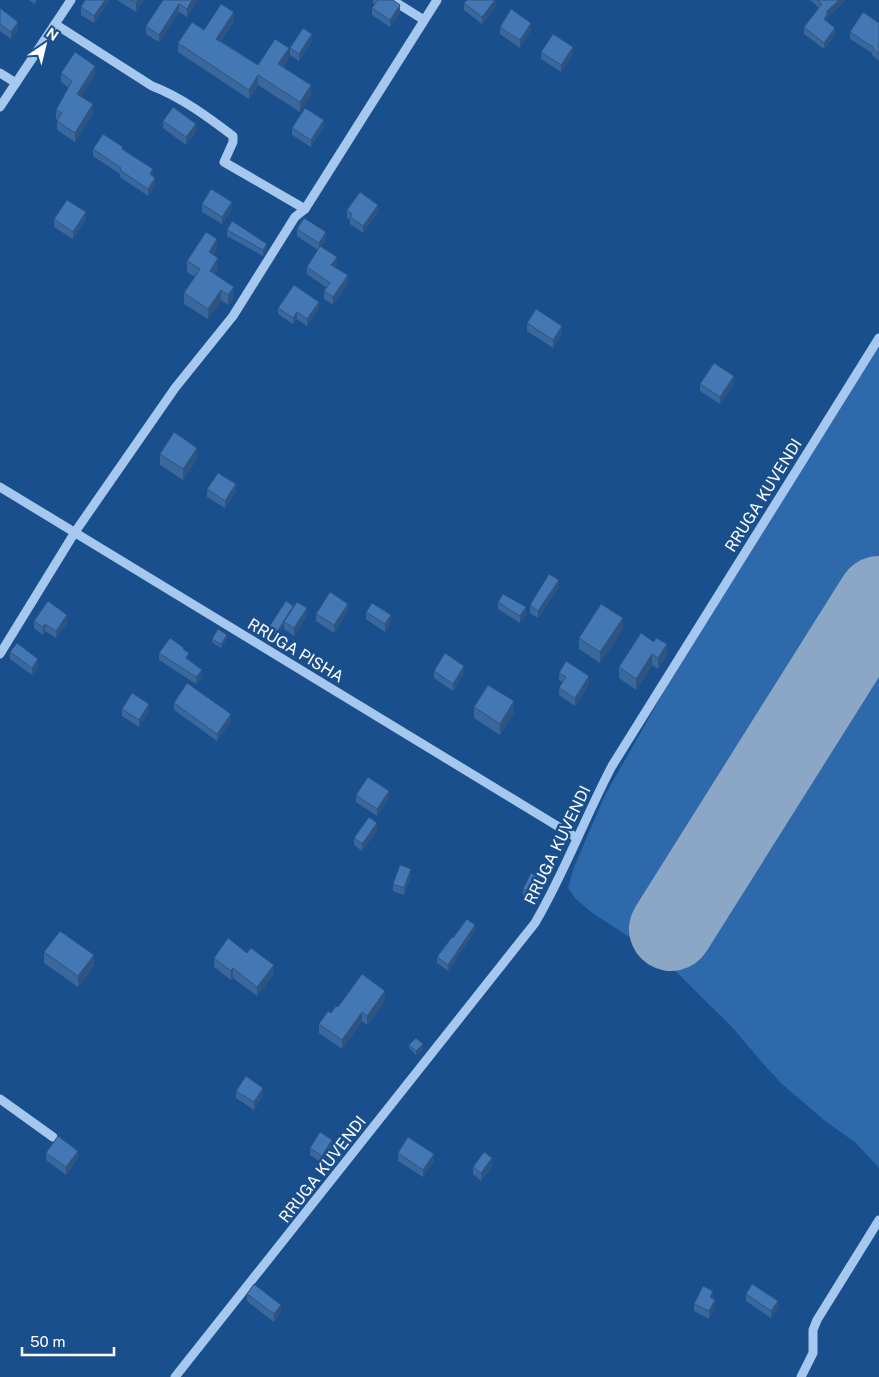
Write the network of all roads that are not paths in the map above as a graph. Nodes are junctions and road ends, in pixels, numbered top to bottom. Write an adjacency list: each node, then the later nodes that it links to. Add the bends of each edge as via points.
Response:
1 (71, 0): 5 (street)
2 (392, 0): 4 (street)
3 (437, 0): 4 (street)
4 (424, 20): 9 (street)
5 (55, 24): 7 (street); 9 (street, via 221,126 233,136 224,162)
6 (0, 73): 7 (street)
7 (16, 83): 8 (street)
8 (0, 107)
9 (305, 209): 12 (street, via 295,217 233,316 175,388)
10 (879, 338): 14 (street, RRUGA KUVENDI, via 636,726 612,766)
11 (0, 487): 12 (street, RRUGA PISHA)
12 (74, 532): 13 (street); 14 (street, RRUGA PISHA)
13 (0, 654)
14 (577, 838): 18 (street, RRUGA KUVENDI, via 554,890 535,922)
15 (0, 1099): 16 (street)
16 (53, 1138)
17 (879, 1220): 19 (street, via 817,1320 813,1330 813,1353)
18 (176, 1377)
19 (801, 1377)

